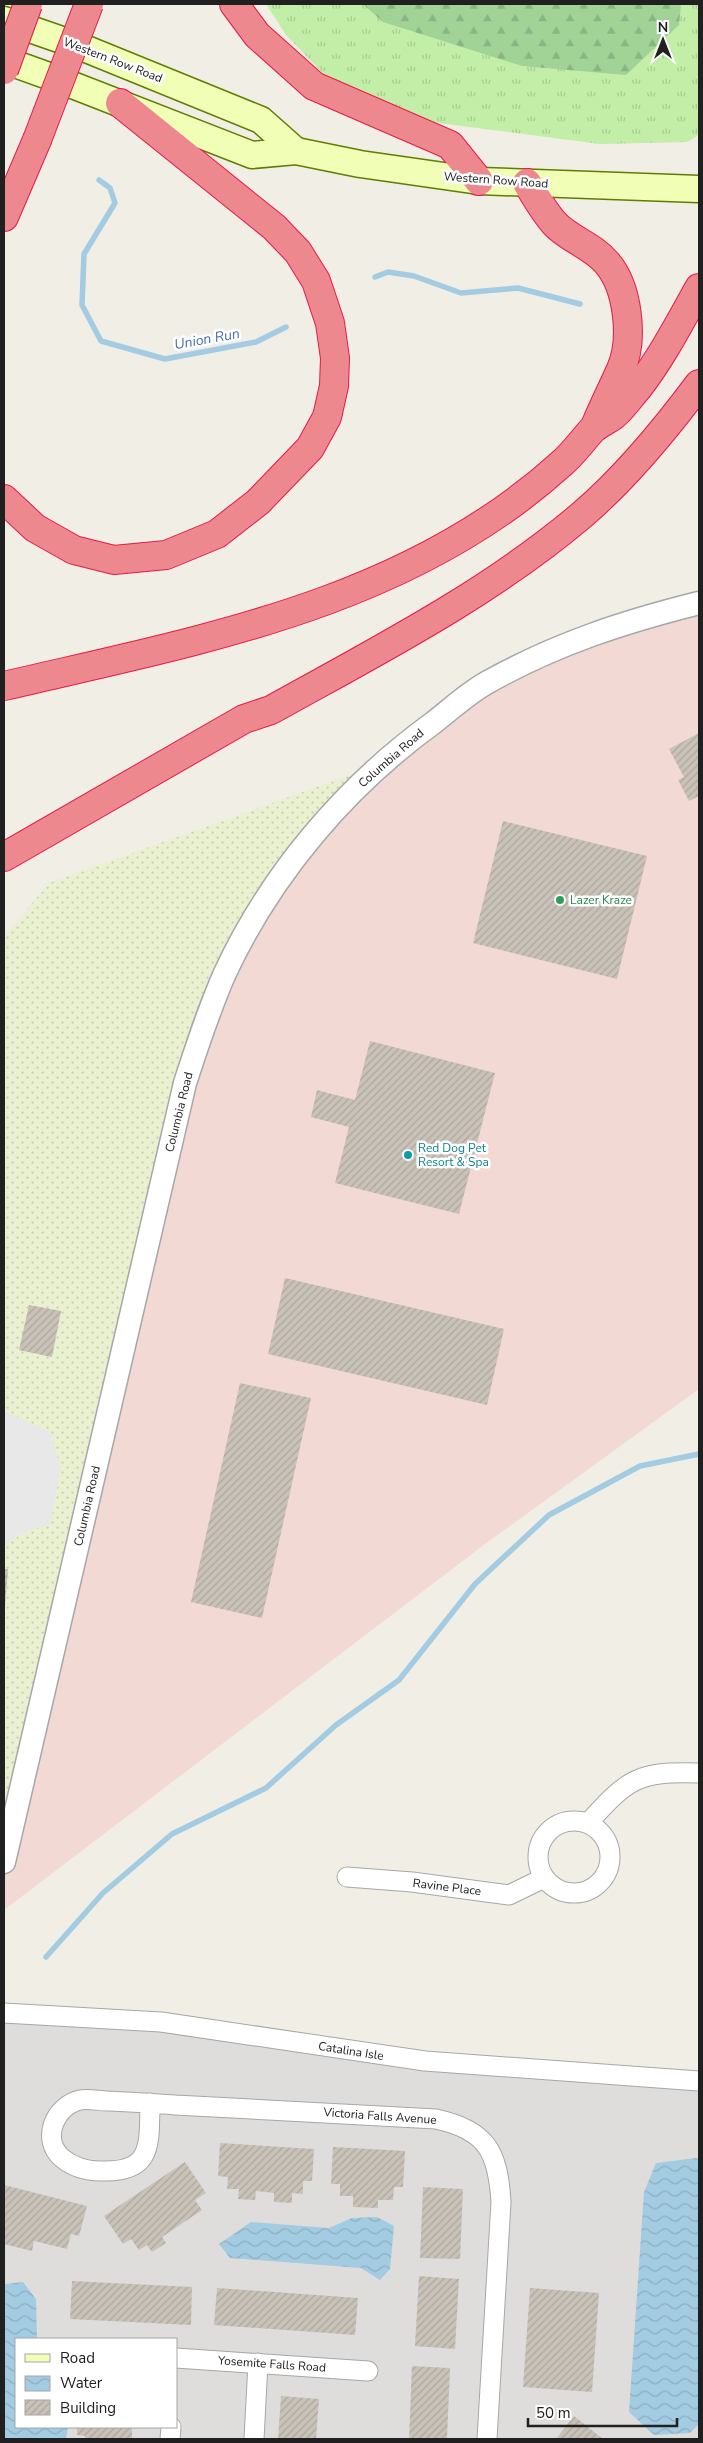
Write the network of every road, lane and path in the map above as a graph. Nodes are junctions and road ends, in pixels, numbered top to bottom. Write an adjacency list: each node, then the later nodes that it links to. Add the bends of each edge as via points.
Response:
1 (28, 4): 6 (highway, bridge)
2 (89, 4): 12 (highway, bridge)
3 (234, 4): 9 (highway, via 257,35 314,86 450,144)
4 (4, 20): 8 (main road, Western Row Road, via 79,46 261,120)
5 (4, 60): 7 (main road, Western Row Road)
6 (4, 70)
7 (120, 103): 8 (main road, Western Row Road, via 252,155); 16 (highway, via 274,227 298,252 316,281 330,323 334,376 327,417 310,448 258,502 217,534 166,555 114,560 74,550 35,528)
8 (296, 151): 9 (main road, Western Row Road, via 369,166)
9 (479, 181): 10 (main road, Western Row Road)
10 (527, 183): 11 (main road, Western Row Road); 15 (highway, via 556,225 586,244 607,263 620,284 627,312 627,340 622,367)
11 (699, 189)
12 (4, 217)
13 (699, 288): 15 (highway, via 668,345 639,387 614,415)
14 (699, 384): 19 (highway, via 649,447 583,514 453,609 271,710 244,719)
15 (594, 428): 18 (highway, via 562,464 505,510 417,563 349,593 265,622)
16 (4, 499)
17 (699, 603): 22 (street, Columbia Road, via 602,630 486,683 381,764 336,809 292,861 252,922 225,973 185,1083)
18 (4, 686)
19 (4, 857)
20 (699, 1773): 21 (street, via 673,1772 643,1777 619,1790)
21 (588, 1823): 24 (street, via 568,1822 546,1834 538,1857); 24 (street, via 606,1839 610,1850 611,1861 600,1883 584,1893 571,1894 558,1890)
22 (4, 1862)
23 (347, 1877): 24 (street, Ravine Place, via 509,1894)
24 (544, 1878)
25 (4, 2013): 26 (street, Catalina Isle, via 161,2022 425,2062)
26 (699, 2081)
27 (150, 2103): 27 (street, Victoria Falls Avenue, via 81,2100 66,2106 53,2123 51,2138 56,2153 85,2170 120,2172 137,2165 145,2153 149,2135); 32 (street, Victoria Falls Avenue, via 436,2119 459,2124 478,2136 492,2154 499,2180 500,2202)
28 (178, 2358): 29 (street, Yosemite Falls Road)
29 (258, 2363): 30 (street, Yosemite Falls Road); 31 (street)
30 (368, 2371)
31 (254, 2439)
32 (487, 2439)

